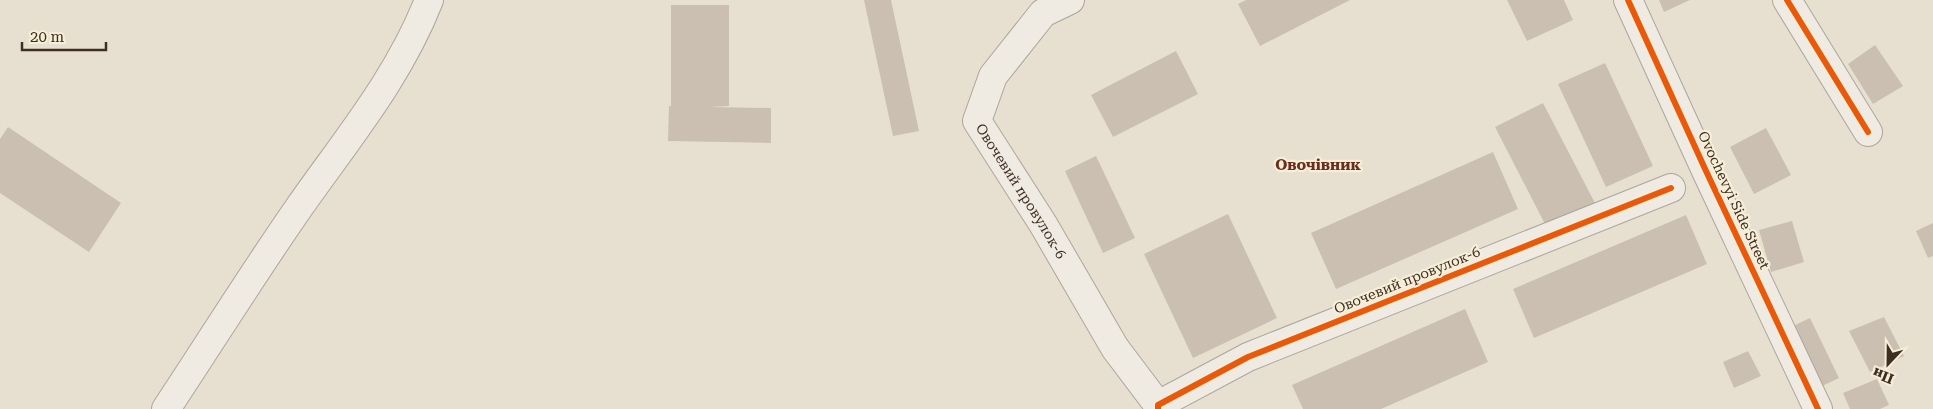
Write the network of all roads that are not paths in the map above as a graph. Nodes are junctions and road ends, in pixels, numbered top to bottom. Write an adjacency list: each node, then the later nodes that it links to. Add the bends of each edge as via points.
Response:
1 (429, 0): 8 (street, via 384,89 274,245)
2 (1070, 0): 7 (street, Овочевий провулок-6, via 1043,13 993,76 977,121 1043,224 1115,348)
3 (1628, 0): 9 (street, Ovochevyi Side Street)
4 (1787, 0): 5 (street)
5 (1868, 132)
6 (1671, 188): 7 (street, Овочевий провулок-6, via 1248,357)
7 (1158, 407)
8 (166, 409)
9 (1818, 409)

